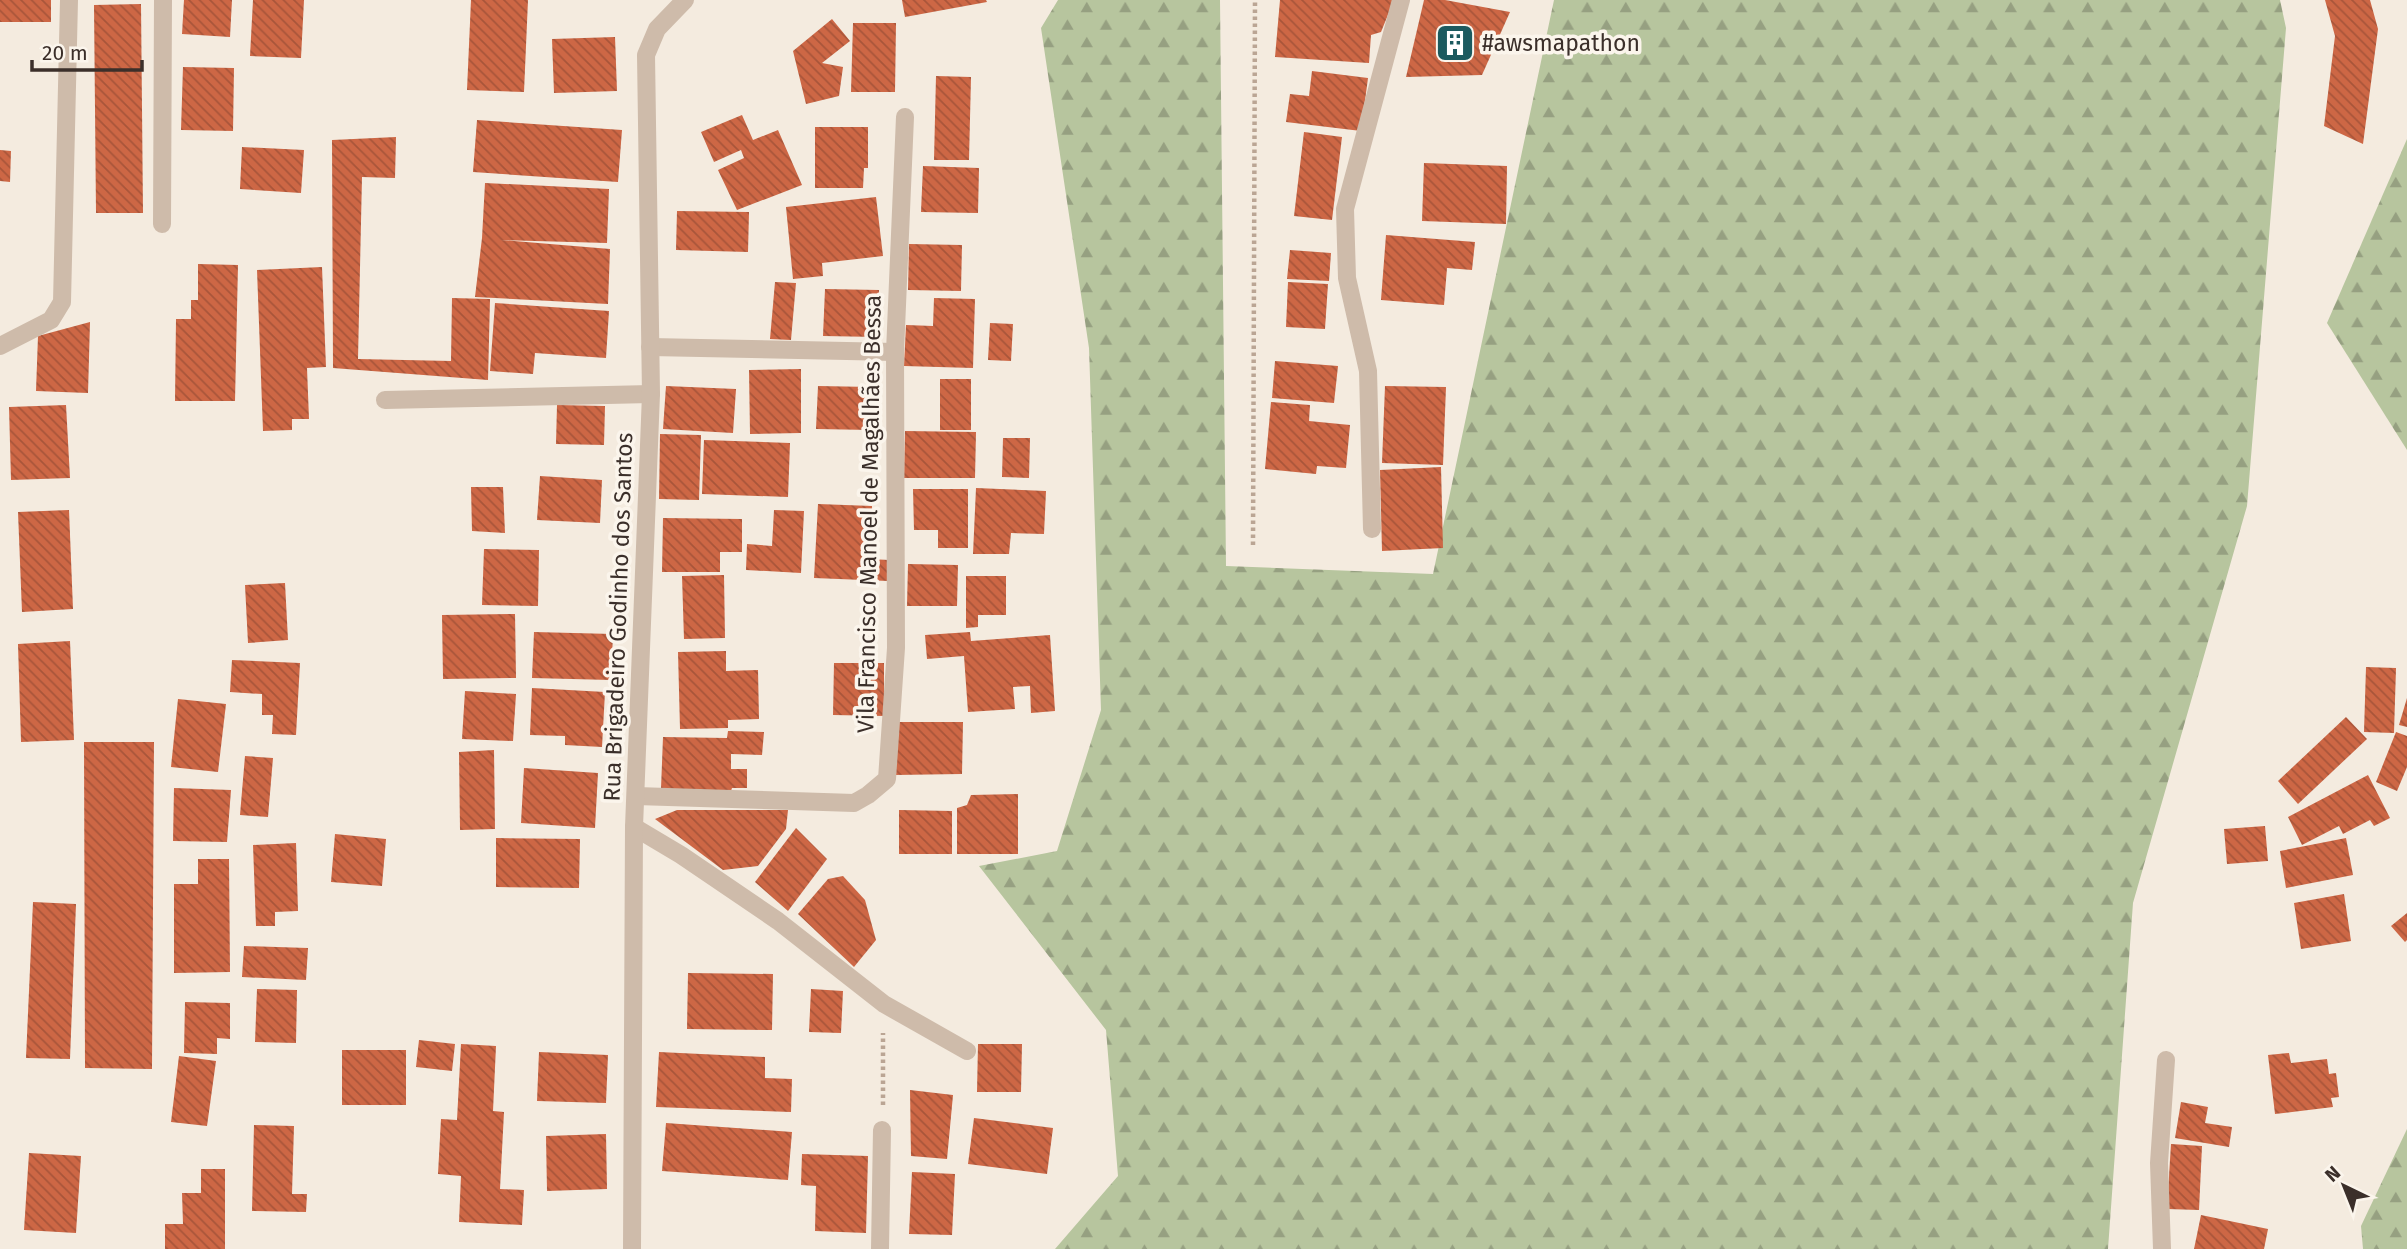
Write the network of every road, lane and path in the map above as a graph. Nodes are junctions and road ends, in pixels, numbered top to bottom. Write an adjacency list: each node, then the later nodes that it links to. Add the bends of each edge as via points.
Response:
1 (69, 0): 8 (street, via 62,302 51,320)
2 (163, 0): 7 (street)
3 (685, 0): 9 (street, Rua Brigadeiro Godinho dos Santos, via 657,29 646,55)
4 (1255, 0): 14 (path)
5 (1401, 0): 13 (street, via 1345,209 1347,278 1368,371)
6 (905, 117): 10 (street, Vila Francisco Manoel de Magalhães Bessa)
7 (162, 223)
8 (0, 346)
9 (650, 347): 10 (street); 11 (street, Rua Brigadeiro Godinho dos Santos)
10 (895, 352): 15 (street, Vila Francisco Manoel de Magalhães Bessa, via 896,648 887,779 854,803)
11 (651, 394): 12 (street); 15 (street, Rua Brigadeiro Godinho dos Santos)
12 (385, 400)
13 (1372, 529)
14 (1252, 545)
15 (636, 796): 16 (street, Rua Brigadeiro Godinho dos Santos)
16 (634, 827): 17 (street, via 778,921); 21 (street, Rua Brigadeiro Godinho dos Santos)
17 (884, 1004): 18 (street); 20 (path)
18 (967, 1051)
19 (2166, 1060): 23 (street, via 2159,1163)
20 (882, 1130): 22 (street)
21 (632, 1249)
22 (880, 1249)
23 (2162, 1249)

